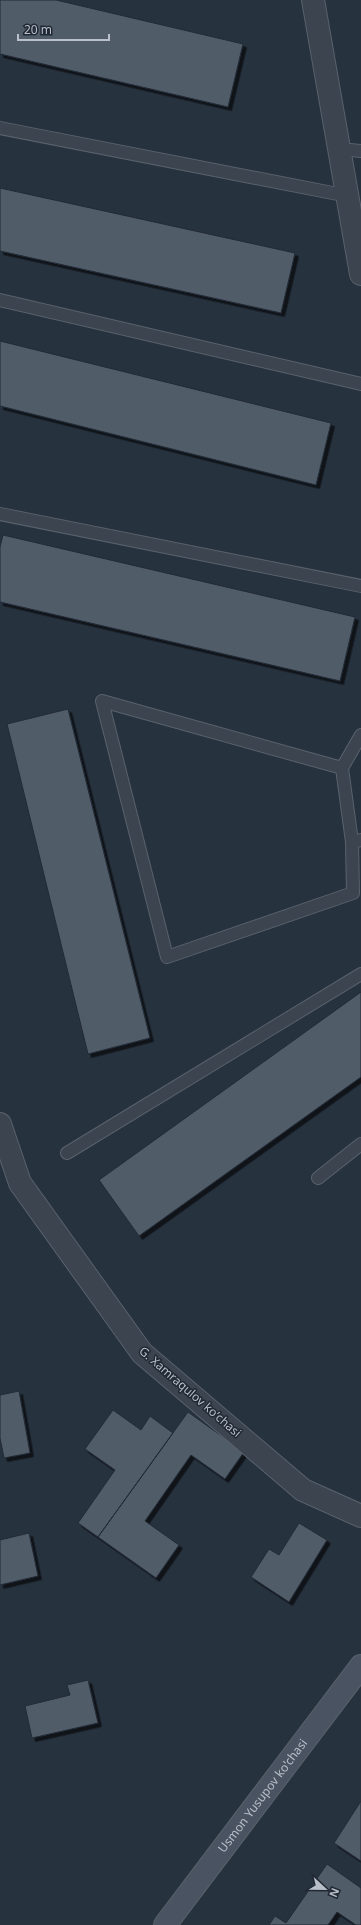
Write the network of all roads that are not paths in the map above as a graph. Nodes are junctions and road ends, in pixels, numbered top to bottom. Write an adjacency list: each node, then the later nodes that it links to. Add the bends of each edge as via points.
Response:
1 (313, 0): 3 (street)
2 (0, 128): 5 (lane)
3 (340, 149): 4 (lane); 5 (street)
4 (361, 151)
5 (348, 196): 6 (street)
6 (361, 274)
7 (0, 300): 8 (lane)
8 (361, 384)
9 (0, 514): 10 (lane)
10 (361, 586)
11 (361, 735): 12 (lane)
12 (342, 768): 13 (lane); 13 (lane, via 102,701 167,957 353,893)
13 (357, 841)
14 (361, 974): 17 (lane)
15 (0, 1124): 19 (street, G. Xamraqulov koʻchasi, via 20,1183 142,1353 303,1490)
16 (361, 1144): 18 (lane)
17 (67, 1153)
18 (318, 1178)
19 (361, 1516)
20 (361, 1666): 21 (main road, Usmon Yusupov ko'chasi)
21 (165, 1925)

